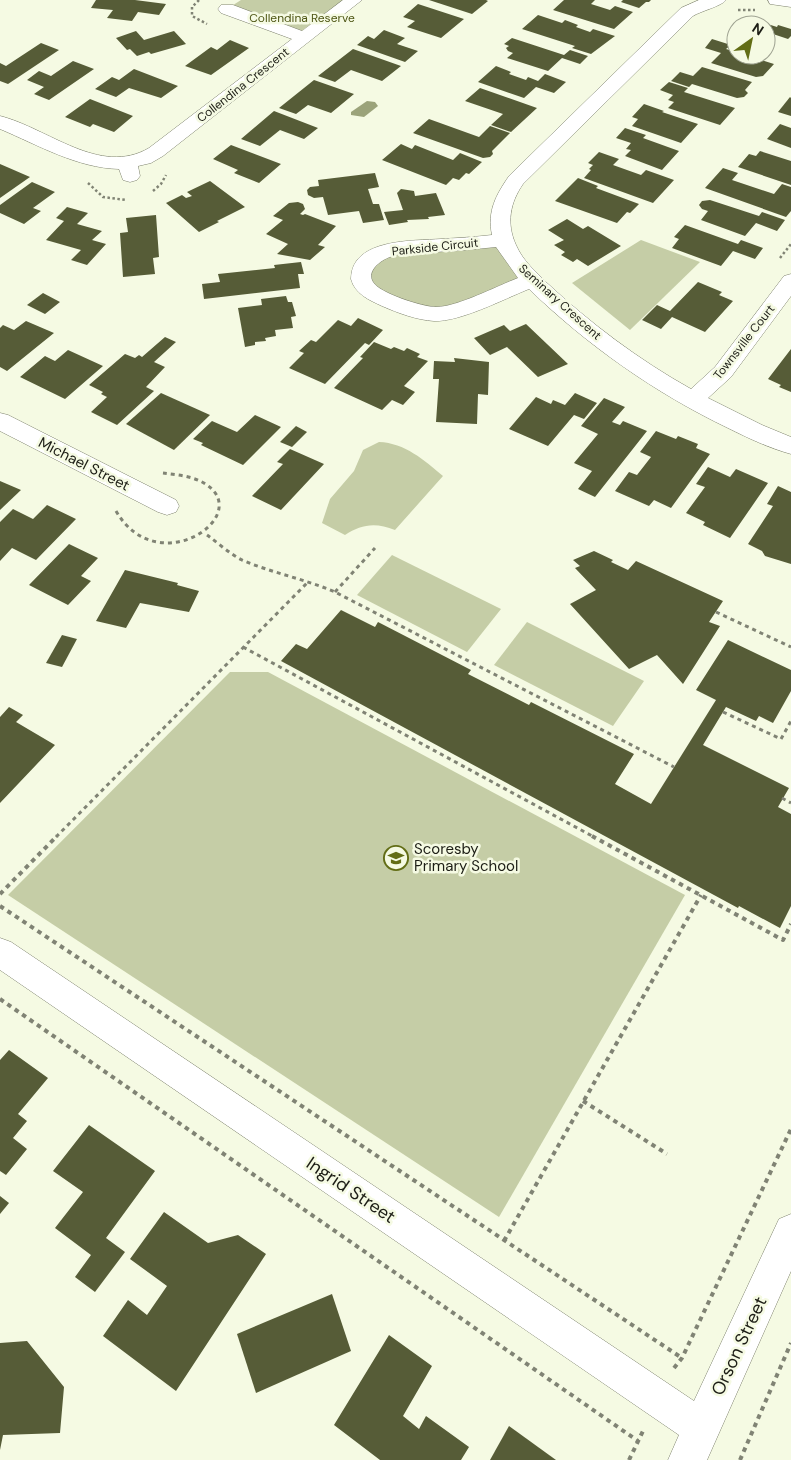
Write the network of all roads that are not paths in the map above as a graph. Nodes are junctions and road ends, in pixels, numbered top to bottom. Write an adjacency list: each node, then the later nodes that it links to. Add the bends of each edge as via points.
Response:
1 (354, 0): 6 (street, Collendina Crescent)
2 (718, 0): 8 (street, Seminary Crescent, via 687,12 516,180 500,211)
3 (776, 0): 4 (street)
4 (791, 2)
5 (227, 9): 6 (street)
6 (304, 38): 7 (street, Collendina Crescent, via 129,170 94,161)
7 (0, 122)
8 (502, 240): 9 (street, Seminary Crescent, via 510,255); 9 (street, Parkside Circuit, via 381,253 366,264 361,279 365,287 376,294 426,314 439,315)
9 (532, 280): 11 (street, Seminary Crescent, via 607,344)
10 (791, 281): 11 (street, Townsville Court, via 723,372)
11 (693, 400): 13 (street, Seminary Crescent)
12 (0, 421): 14 (street, Michael Street)
13 (791, 446)
14 (167, 506)
15 (0, 952): 17 (street, Ingrid Street)
16 (791, 1231): 17 (street, Orson Street)
17 (701, 1428): 18 (street, Orson Street)
18 (687, 1460)

